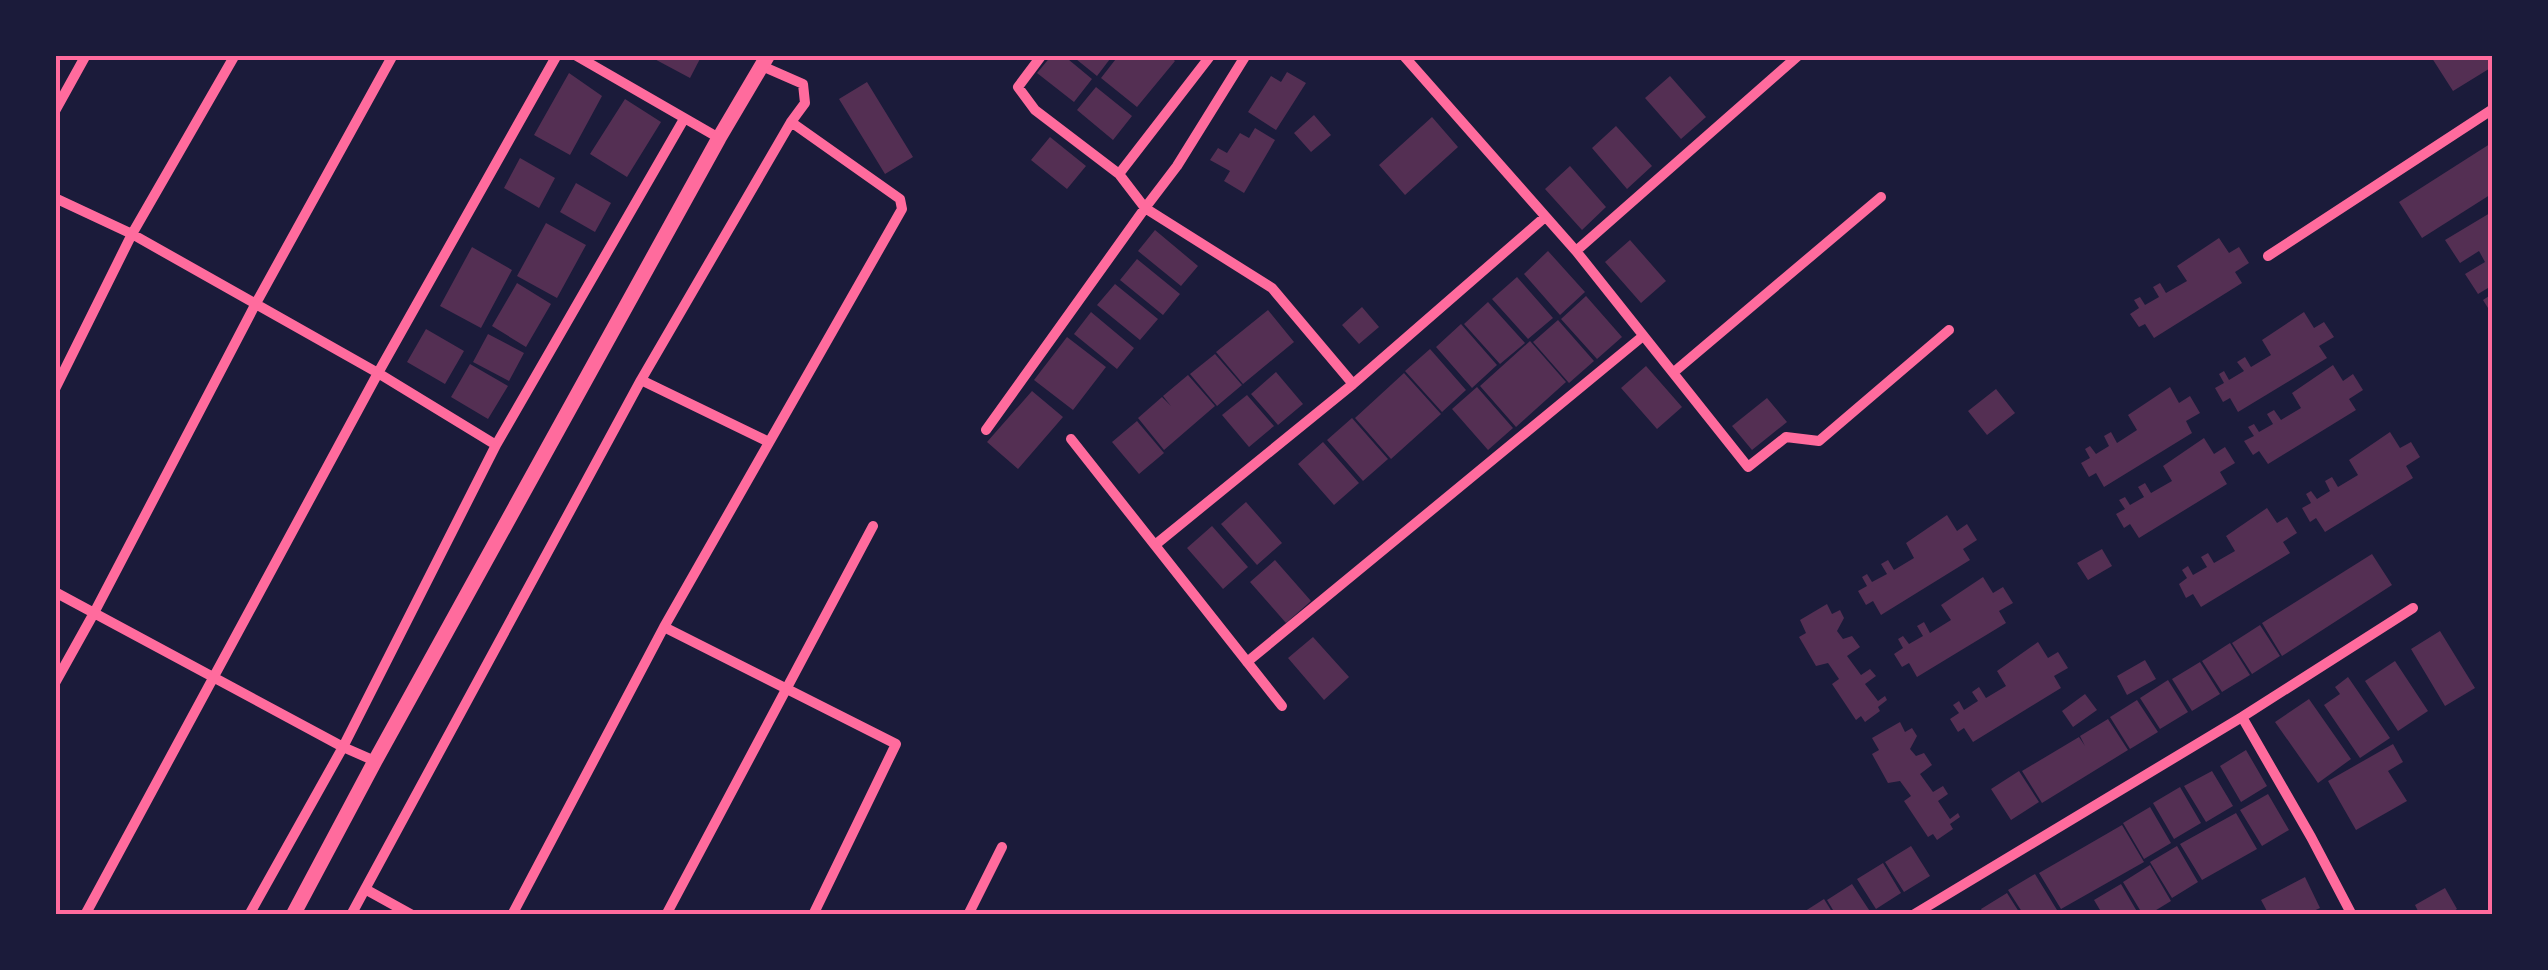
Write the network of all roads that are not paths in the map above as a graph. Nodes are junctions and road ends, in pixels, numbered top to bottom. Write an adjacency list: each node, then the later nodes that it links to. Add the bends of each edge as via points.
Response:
1 (86, 55): 13 (street)
2 (235, 55): 22 (street)
3 (393, 55): 25 (street)
4 (557, 55): 29 (street)
5 (575, 55): 14 (street)
6 (1042, 55): 17 (street, via 1018,87 1035,110)
7 (1211, 55): 17 (street)
8 (1246, 55): 20 (street)
9 (1403, 55): 21 (street)
10 (1799, 55): 23 (street)
11 (765, 60): 15 (street, via 803,84 805,103); 16 (street)
12 (2493, 109): 24 (street)
13 (55, 111)
14 (684, 119): 16 (street); 36 (street)
15 (791, 122): 30 (street); 35 (street, via 900,199 902,209)
16 (719, 138): 50 (street)
17 (1119, 174): 20 (street)
18 (1880, 197): 28 (street)
19 (55, 198): 22 (street)
20 (1145, 208): 31 (street, via 1272,288); 33 (street)
21 (1545, 217): 23 (street); 31 (street)
22 (132, 234): 25 (street); 32 (street)
23 (1576, 251): 27 (street)
24 (2268, 256)
25 (255, 304): 29 (street); 41 (street)
26 (1948, 330): 28 (street, via 1818,441 1786,437 1748,466)
27 (1643, 336): 28 (street); 43 (street)
28 (1674, 372)
29 (378, 373): 36 (street); 44 (street)
30 (641, 380): 35 (street); 52 (street)
31 (1353, 384): 38 (street)
32 (55, 389)
33 (986, 430)
34 (1071, 438): 38 (street)
35 (769, 442): 42 (street)
36 (496, 445): 49 (street)
37 (873, 526): 46 (street)
38 (1155, 544): 43 (street)
39 (55, 592): 41 (street)
40 (2413, 608): 48 (street)
41 (94, 613): 44 (street); 45 (street)
42 (664, 627): 46 (street); 58 (street)
43 (1248, 662): 47 (street)
44 (214, 678): 49 (street); 53 (street)
45 (55, 683)
46 (786, 689): 59 (street); 60 (street, via 896,744)
47 (1282, 706)
48 (2242, 717): 62 (street); 63 (street)
49 (344, 747): 50 (street); 54 (street)
50 (374, 761): 55 (street)
51 (1002, 848): 61 (street)
52 (364, 889): 56 (street); 57 (street)
53 (85, 915)
54 (249, 915)
55 (294, 915)
56 (351, 915)
57 (412, 915)
58 (512, 915)
59 (666, 915)
60 (813, 915)
61 (968, 915)
62 (1914, 915)
63 (2352, 915)

